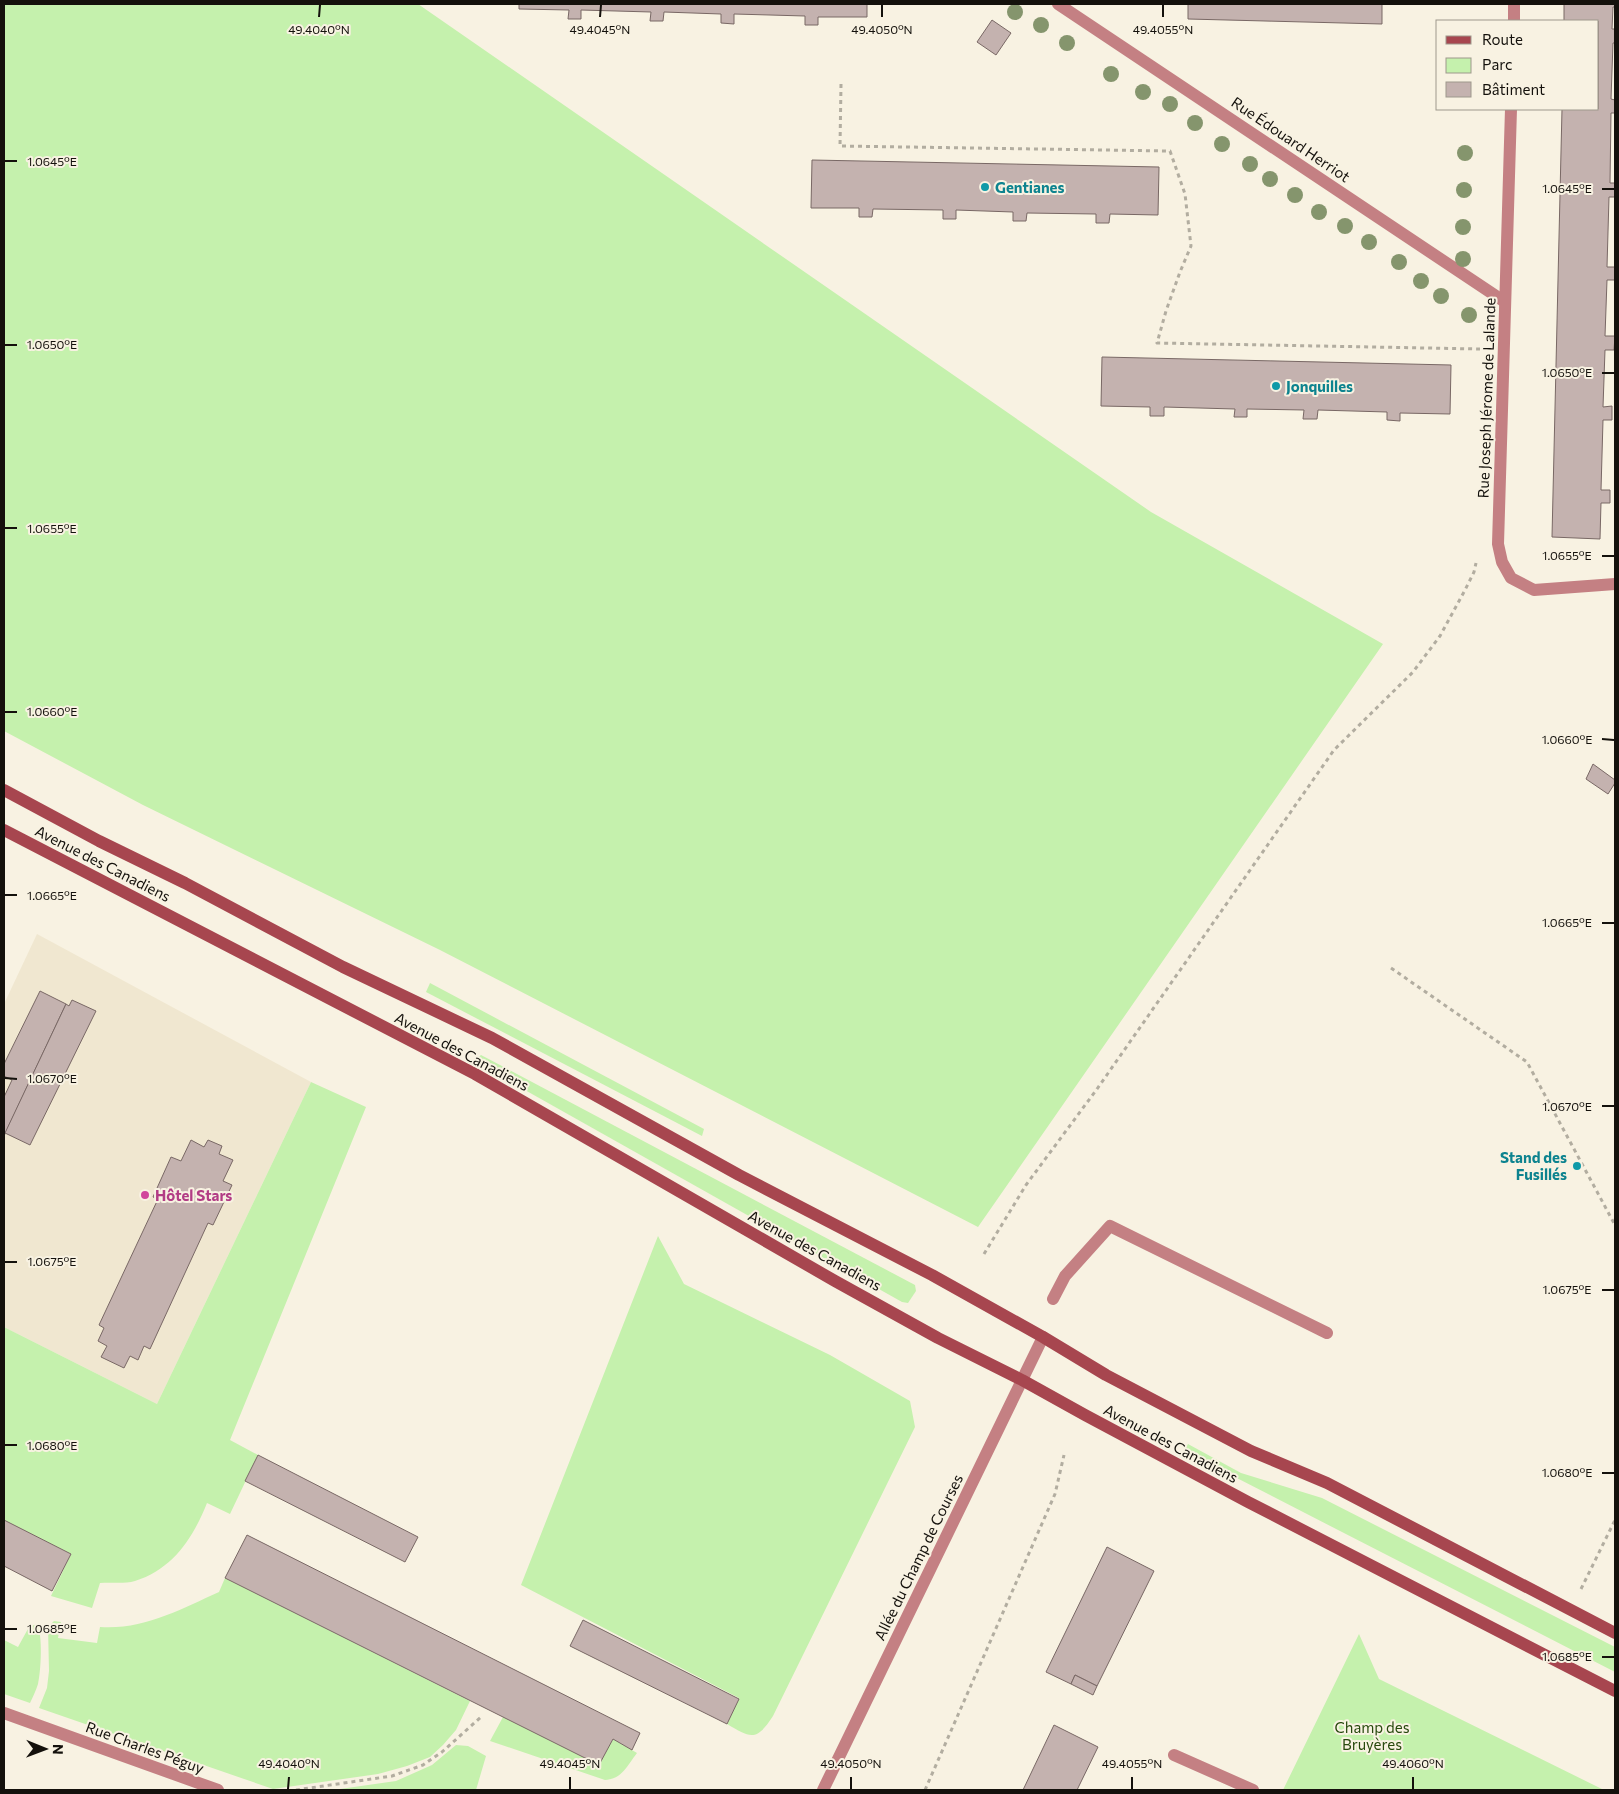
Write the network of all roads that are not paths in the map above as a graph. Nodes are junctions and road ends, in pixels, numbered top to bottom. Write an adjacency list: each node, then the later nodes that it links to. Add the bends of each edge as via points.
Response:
1 (1058, 4): 5 (street, Rue Édouard Herriot)
2 (1514, 4): 3 (street)
3 (1514, 20)
4 (1511, 110): 5 (street, Rue Joseph Jérome de Lalande)
5 (1505, 302): 6 (street, Rue Joseph Jérome de Lalande, via 1498,544 1502,562 1511,578 1534,590)
6 (1615, 584)
7 (4, 790): 11 (main road, Avenue des Canadiens, via 343,966 492,1038 739,1175)
8 (4, 830): 12 (main road, Avenue des Canadiens, via 475,1074 835,1281)
9 (1053, 1299): 10 (street, via 1065,1276 1110,1226)
10 (1327, 1333)
11 (1044, 1337): 12 (street, Allée du Champ de Courses); 13 (main road, Avenue des Canadiens, via 1106,1375 1251,1451 1327,1483)
12 (1022, 1380): 14 (main road, Avenue des Canadiens, via 1240,1498); 18 (street, Allée du Champ de Courses)
13 (1615, 1633)
14 (1615, 1691)
15 (4, 1713): 17 (street, Rue Charles Péguy)
16 (1174, 1755): 19 (street)
17 (218, 1790)
18 (823, 1790)
19 (1253, 1790)

